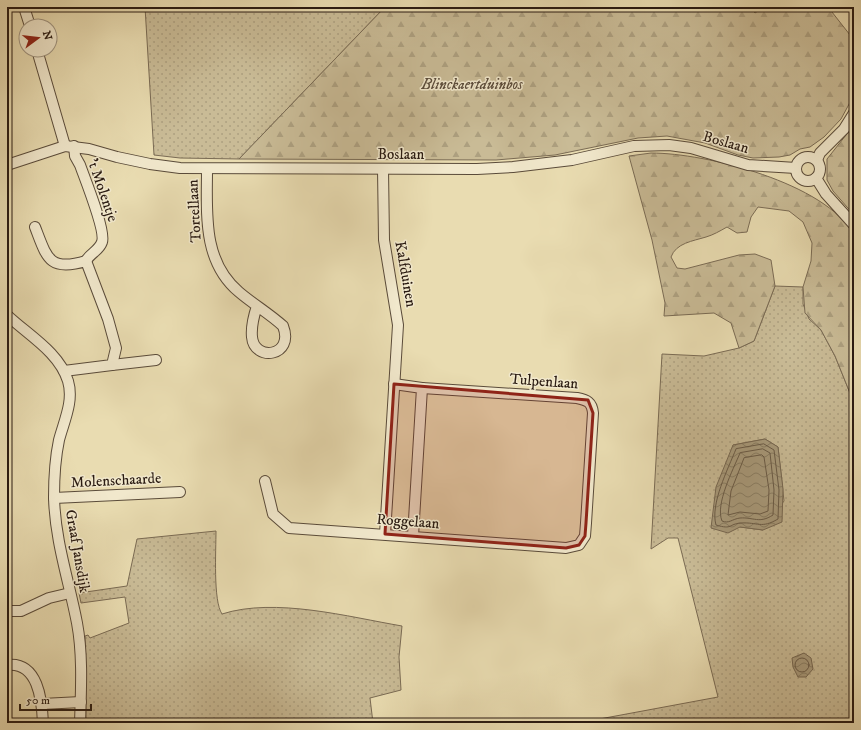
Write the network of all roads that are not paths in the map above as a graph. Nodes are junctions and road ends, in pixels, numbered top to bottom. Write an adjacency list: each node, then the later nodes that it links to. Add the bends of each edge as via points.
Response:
1 (24, 7): 2 (street)
2 (27, 18)
3 (40, 58): 5 (street, 't Molentje)
4 (854, 113): 6 (street, via 844,129 820,153)
5 (69, 146): 7 (street); 9 (street, Boslaan, via 150,164); 14 (street, 't Molentje, via 80,165 103,234 100,246 88,255)
6 (817, 160): 8 (street, via 809,156 803,157); 11 (street, via 820,171)
7 (7, 165)
8 (796, 168): 10 (street, Boslaan, via 748,165 691,148 669,145 634,146 572,160 513,167); 11 (street, via 801,179 809,181)
9 (207, 169): 10 (street, Boslaan); 15 (street, Tortellaan, via 208,237 214,260 228,281)
10 (383, 169): 20 (street, Kalfduinen, via 384,240 398,325)
11 (816, 178): 12 (street, via 826,194)
12 (854, 225)
13 (35, 227): 14 (street, via 45,253 55,263 70,266)
14 (86, 261): 18 (street, via 116,348)
15 (257, 306): 15 (street, Tortellaan, via 283,326 286,338 284,345 275,352 263,352 256,349 253,344)
16 (7, 315): 19 (street, Graaf Jansdijk, via 51,352)
17 (156, 360): 18 (street)
18 (112, 364): 19 (street)
19 (64, 371): 24 (street, Graaf Jansdijk, via 70,400 54,471)
20 (394, 384): 21 (street); 25 (street, Kalfduinen)
21 (422, 388): 26 (street); 27 (street, Tulpenlaan, via 588,400 593,413 585,536)
22 (265, 481): 25 (street, Roggelaan, via 273,514 289,528)
23 (180, 492): 24 (street, Molenschaarde)
24 (54, 498): 28 (street, Graaf Jansdijk, via 59,546)
25 (385, 534): 26 (street, Roggelaan)
26 (413, 536): 27 (street, Roggelaan, via 566,548)
27 (579, 545)
28 (70, 592): 29 (street, via 21,611); 31 (street, Graaf Jansdijk, via 79,642)
29 (7, 611)
30 (7, 665): 32 (street, via 24,667 37,687)
31 (81, 702): 32 (street); 34 (street, Graaf Jansdijk)
32 (42, 704): 33 (street)
33 (43, 723)
34 (80, 723)

